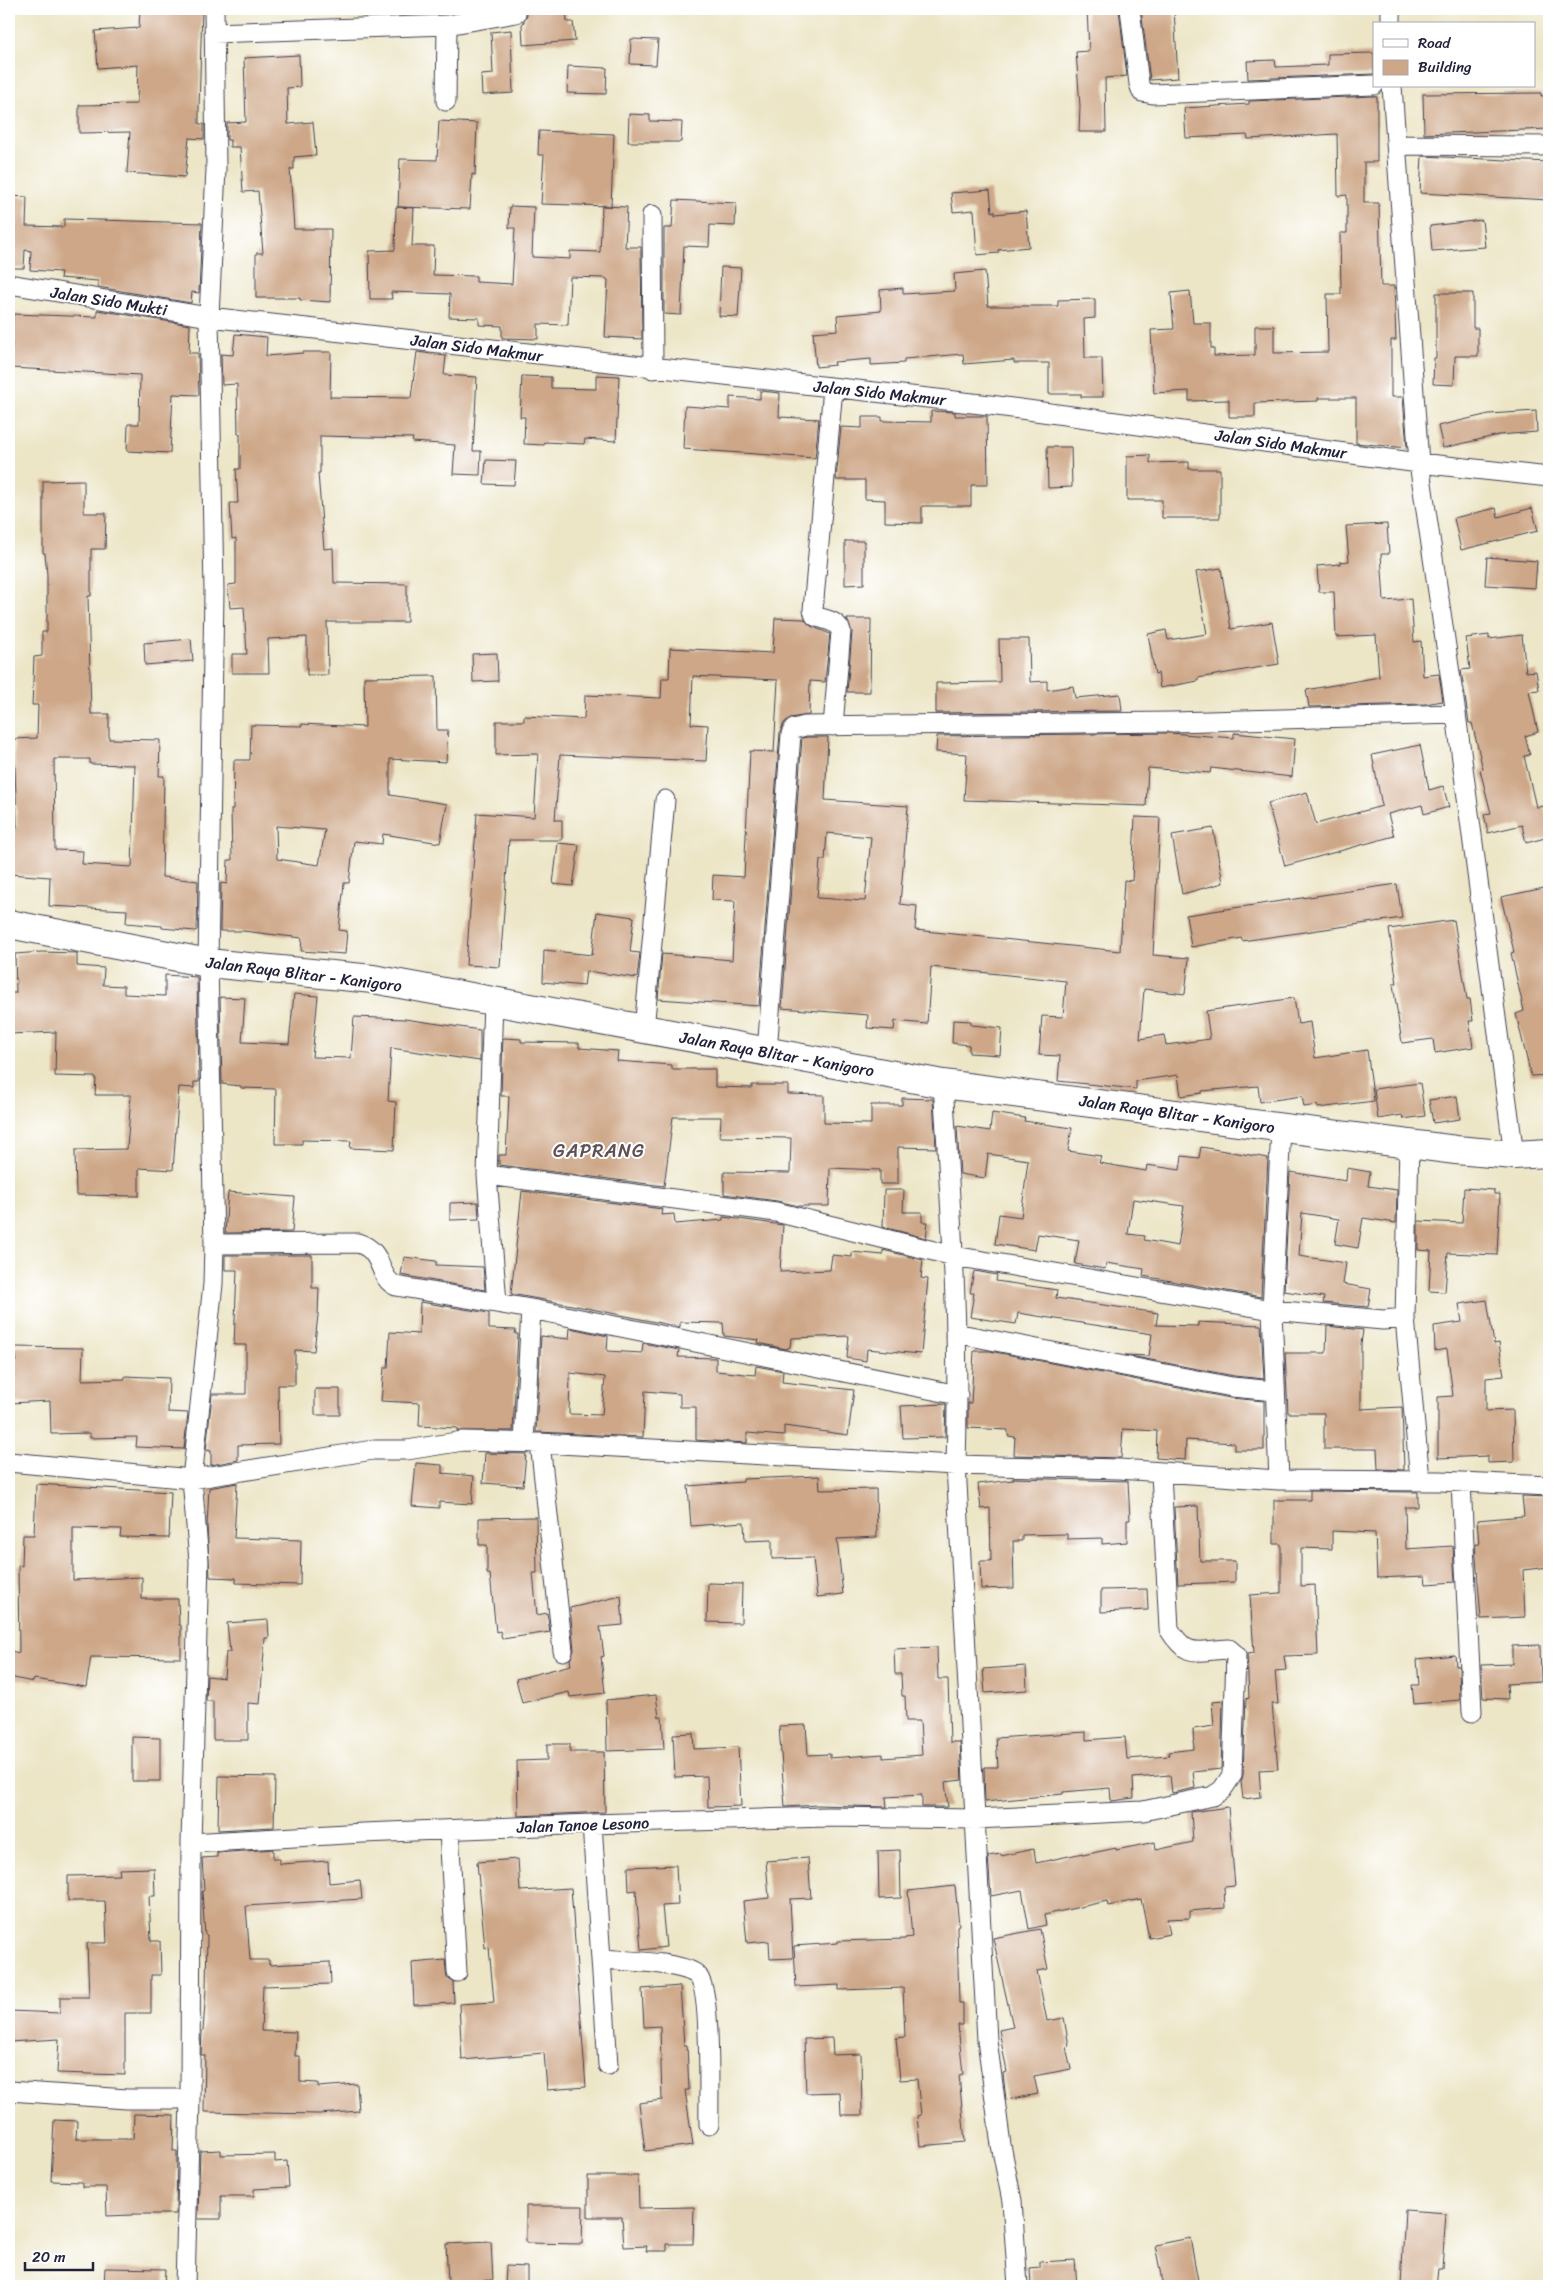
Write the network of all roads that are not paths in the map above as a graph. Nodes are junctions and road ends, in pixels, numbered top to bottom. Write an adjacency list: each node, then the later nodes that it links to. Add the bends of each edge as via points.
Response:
1 (214, 9): 7 (street)
2 (1130, 9): 8 (street, via 1138,84 1142,92)
3 (1391, 9): 5 (street)
4 (516, 13): 6 (street)
5 (1391, 22)
6 (447, 25): 7 (street); 10 (street)
7 (214, 33): 15 (street, via 216,169)
8 (1373, 85)
9 (1392, 88): 11 (street)
10 (446, 101)
11 (1397, 146): 12 (street); 18 (street)
12 (1549, 146)
13 (652, 216): 16 (street)
14 (9, 284): 15 (street, Jalan Sido Mukti)
15 (209, 317): 16 (street, Jalan Sido Makmur); 24 (street, via 214,590)
16 (653, 368): 17 (street, Jalan Sido Makmur)
17 (832, 388): 18 (street, Jalan Sido Makmur, via 990,405); 21 (street, via 813,610 815,616 834,622 841,631)
18 (1419, 462): 19 (street, Jalan Sido Makmur); 20 (street)
19 (1549, 478)
20 (1456, 714): 21 (street); 32 (street)
21 (833, 726): 27 (street, via 800,727 791,734)
22 (665, 800): 26 (street)
23 (9, 924): 24 (main road, Jalan Raya Blitar - Kanigoro)
24 (208, 964): 25 (main road, Jalan Raya Blitar - Kanigoro, via 373,979); 34 (street)
25 (493, 1002): 26 (main road, Jalan Raya Blitar - Kanigoro); 33 (street)
26 (644, 1030): 27 (main road, Jalan Raya Blitar - Kanigoro)
27 (767, 1052): 28 (main road, Jalan Raya Blitar - Kanigoro)
28 (943, 1084): 29 (main road, Jalan Raya Blitar - Kanigoro); 35 (street)
29 (1281, 1128): 30 (main road, Jalan Raya Blitar - Kanigoro); 38 (street)
30 (1410, 1144): 32 (main road, Jalan Raya Blitar - Kanigoro); 39 (street)
31 (1549, 1153): 32 (main road, Jalan Raya Blitar - Kanigoro)
32 (1514, 1155)
33 (487, 1175): 35 (street, via 776,1212); 36 (street)
34 (214, 1244): 36 (street, via 358,1243 373,1250 391,1284); 47 (street, via 213,1284)
35 (954, 1256): 38 (street); 40 (street)
36 (497, 1303): 37 (street)
37 (531, 1310): 42 (street); 43 (street)
38 (1272, 1310): 39 (street, via 1383,1320); 41 (street)
39 (1405, 1318): 49 (street)
40 (955, 1333): 41 (street, via 1232,1387); 42 (street)
41 (1275, 1391): 48 (street)
42 (958, 1395): 45 (street)
43 (532, 1443): 45 (street); 47 (street, via 463,1441 408,1450 373,1450); 52 (street)
44 (9, 1462): 47 (street)
45 (956, 1465): 46 (street); 54 (street)
46 (1161, 1473): 48 (street); 54 (street, Jalan Tanoe Lesono, via 1169,1629 1179,1645 1189,1651 1229,1649 1236,1655 1234,1752 1228,1783 1213,1796 1143,1811)
47 (192, 1479): 57 (street, via 199,1560)
48 (1279, 1480): 49 (street)
49 (1420, 1480): 50 (street)
50 (1461, 1482): 51 (street); 53 (street)
51 (1549, 1486)
52 (563, 1651)
53 (1472, 1712)
54 (976, 1819): 55 (street, Jalan Tanoe Lesono, via 827,1817); 65 (street, via 987,2040 1012,2200)
55 (592, 1824): 56 (street, Jalan Tanoe Lesono); 58 (street)
56 (449, 1830): 57 (street, Jalan Tanoe Lesono); 59 (street)
57 (191, 1843): 62 (street)
58 (602, 1959): 60 (street); 63 (street, via 665,1965 693,1973 701,1979 707,2003)
59 (458, 1972)
60 (608, 2065)
61 (9, 2091): 62 (street, via 127,2100)
62 (190, 2099): 64 (street)
63 (709, 2125)
64 (185, 2286)
65 (1018, 2286)

